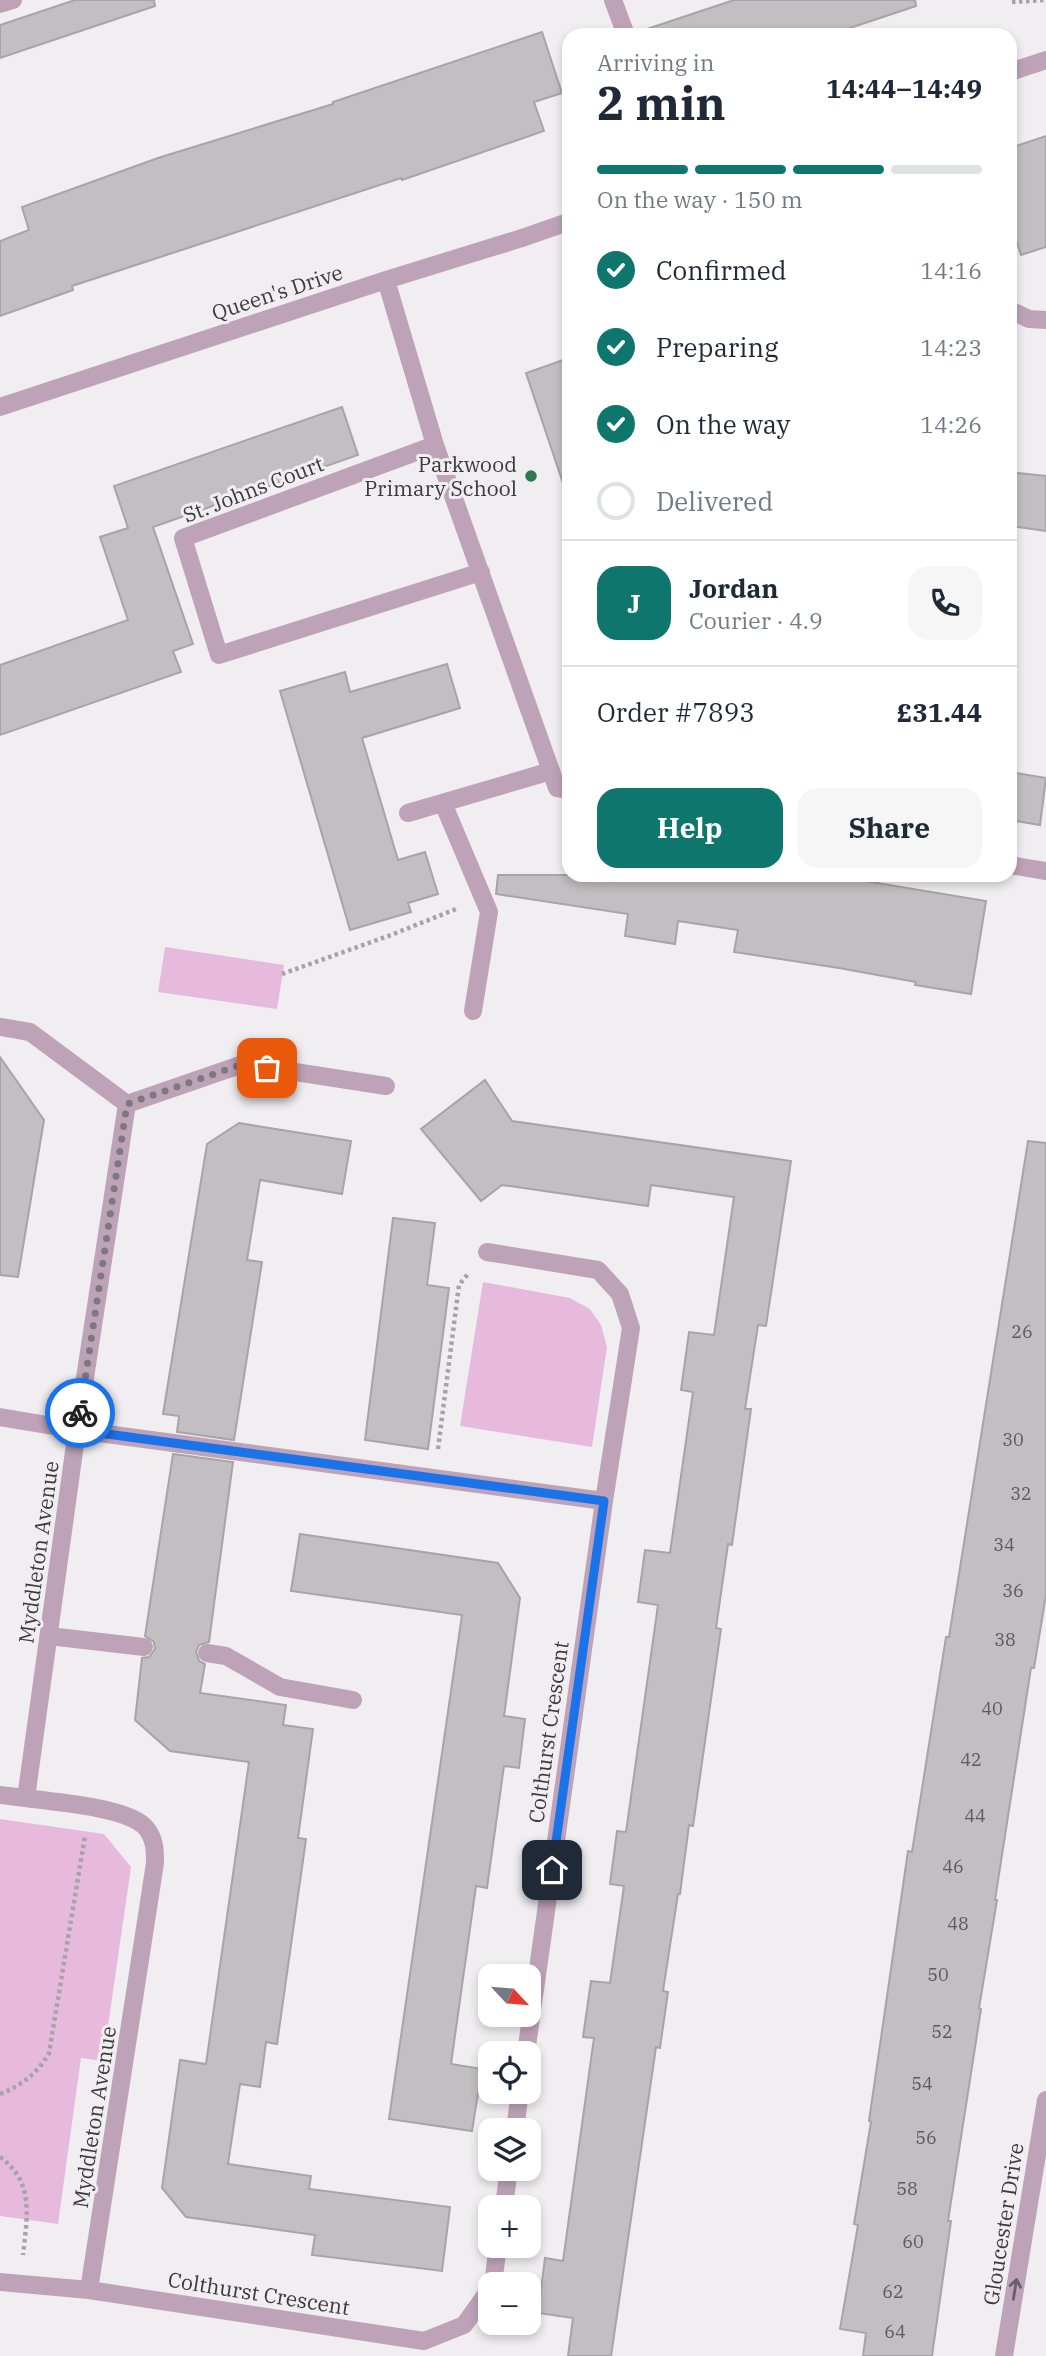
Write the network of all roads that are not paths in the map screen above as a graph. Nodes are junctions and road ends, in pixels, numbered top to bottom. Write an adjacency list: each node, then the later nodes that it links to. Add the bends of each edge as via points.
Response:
1 (13, 0): 3 (street)
2 (612, 0): 4 (street)
3 (0, 4)
4 (623, 28)
5 (1046, 60): 6 (street)
6 (1017, 70)
7 (562, 224): 8 (street, Queen's Drive)
8 (386, 280): 11 (street, Queen's Drive); 12 (street)
9 (1017, 313): 10 (street)
10 (1046, 320)
11 (0, 407)
12 (435, 445): 13 (street); 13 (street, St. Johns Court, via 183,538 219,655)
13 (481, 572): 14 (street)
14 (551, 771): 15 (street, via 557,788); 16 (street)
15 (562, 789)
16 (443, 803): 17 (street); 20 (street, via 489,912)
17 (408, 813)
18 (1017, 865): 19 (street)
19 (1046, 871)
20 (473, 1011)
21 (0, 1027): 23 (street, via 30,1032)
22 (386, 1086): 23 (street, via 243,1064)
23 (127, 1104): 26 (street, Myddleton Avenue)
24 (487, 1252): 27 (street, Colthurst Crescent, via 598,1270 620,1294 631,1328)
25 (0, 1418): 26 (street)
26 (77, 1430): 27 (street); 28 (street, Myddleton Avenue)
27 (604, 1501): 34 (street, Colthurst Crescent)
28 (49, 1636): 29 (street); 33 (street, Myddleton Avenue)
29 (144, 1647)
30 (207, 1653): 31 (street, via 226,1656 280,1688)
31 (353, 1700)
32 (0, 1794): 33 (street, Myddleton Avenue)
33 (26, 1798): 37 (street, Myddleton Avenue, via 117,1812 145,1827 155,1843)
34 (528, 2041)
35 (1046, 2100): 39 (street, Gloucester Drive, one-way to 35)
36 (0, 2281): 37 (street, Colthurst Crescent)
37 (89, 2290): 38 (street, Colthurst Crescent, via 424,2342 464,2325)
38 (478, 2306)
39 (1004, 2356)

